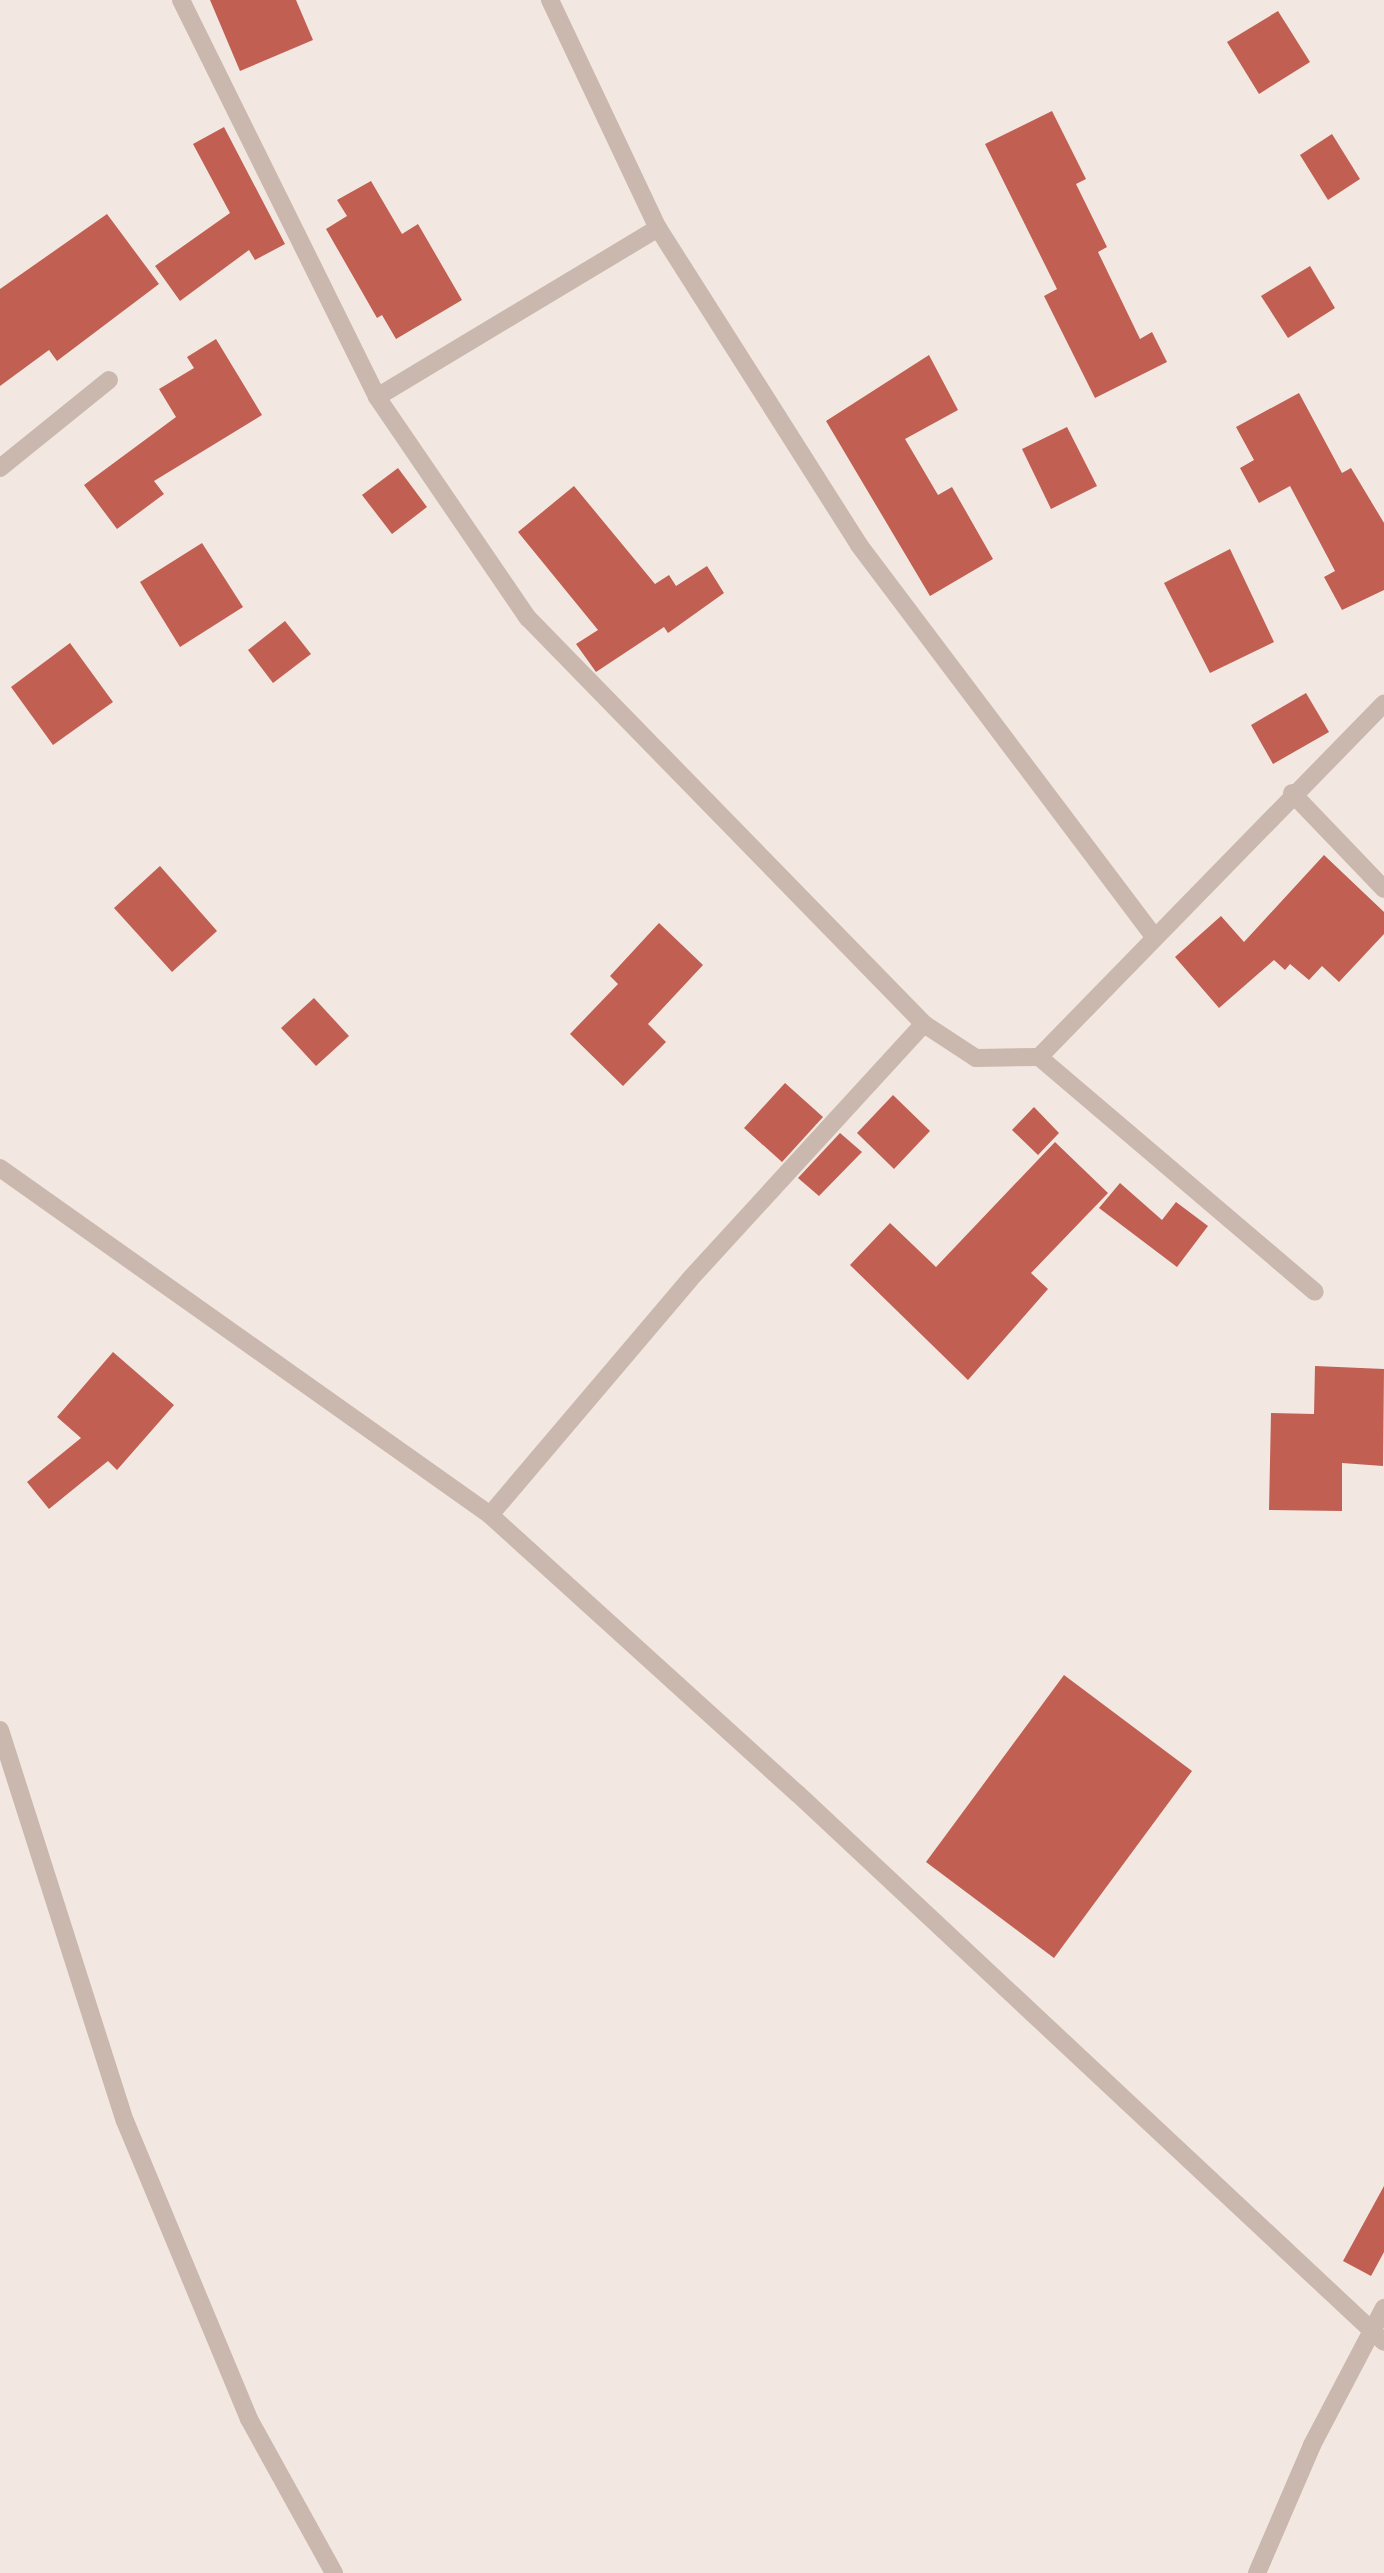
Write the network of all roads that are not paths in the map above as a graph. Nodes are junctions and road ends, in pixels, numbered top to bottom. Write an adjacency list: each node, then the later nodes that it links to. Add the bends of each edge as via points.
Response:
1 (181, 0): 5 (street)
2 (550, 0): 3 (street)
3 (658, 228): 5 (street); 10 (street, via 859,545)
4 (109, 380): 6 (street)
5 (377, 397): 11 (street, via 528,618)
6 (0, 468)
7 (1384, 703): 8 (street)
8 (1292, 793): 9 (street); 10 (street)
9 (1384, 889)
10 (1153, 935): 12 (street)
11 (924, 1024): 12 (street, via 976,1058); 15 (street, via 690,1279)
12 (1039, 1057): 14 (street)
13 (0, 1168): 15 (street)
14 (1315, 1292)
15 (490, 1515): 18 (street, via 798,1794)
16 (0, 1730): 19 (street, via 125,2121 249,2419)
17 (1384, 2308): 18 (street)
18 (1378, 2337): 20 (street, via 1312,2445)
19 (334, 2573)
20 (1257, 2573)

